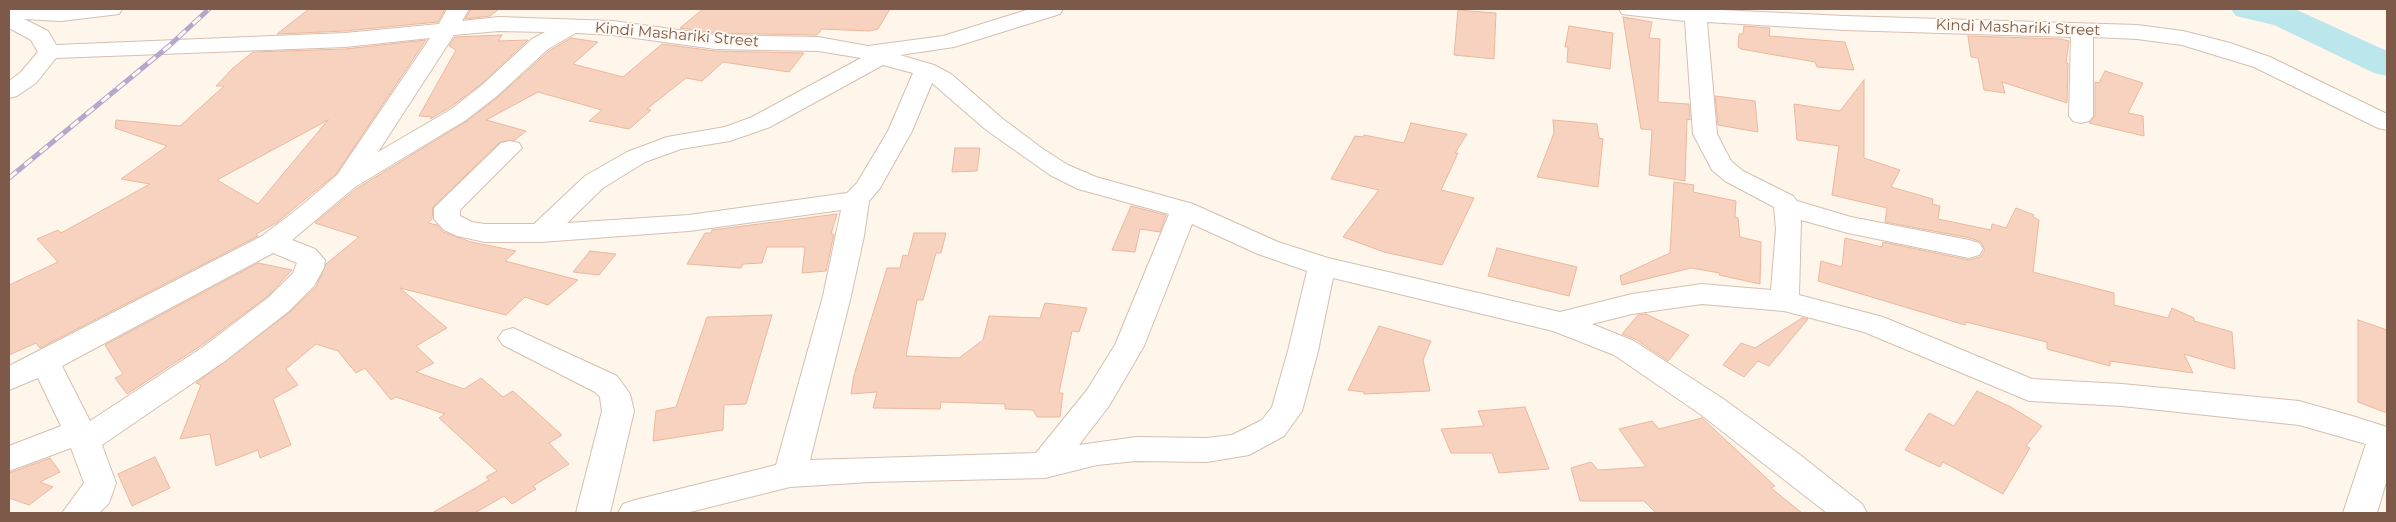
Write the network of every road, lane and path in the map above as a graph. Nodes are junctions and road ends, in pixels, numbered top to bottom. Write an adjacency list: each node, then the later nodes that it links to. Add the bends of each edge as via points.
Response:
1 (111, 9): 4 (street, via 61,15)
2 (1052, 9): 11 (street, Kindi Mashariki Street, via 946,42)
3 (1630, 9): 5 (street, Kindi Mashariki Street)
4 (9, 12)
5 (1696, 15): 9 (street, Kindi Mashariki Street); 19 (street, via 1705,134 1721,165 1734,176 1784,202)
6 (453, 18): 8 (street, Kindi Mashariki Street); 10 (street, Kindi Mashariki Street, via 337,40); 17 (street)
7 (9, 20): 10 (street, via 40,36)
8 (572, 26): 11 (street, Kindi Mashariki Street, via 613,28 715,42 818,44); 17 (street, via 540,44 458,115)
9 (2082, 30): 14 (street); 15 (street, Kindi Mashariki Street, via 2137,32 2222,48 2262,62)
10 (49, 52): 13 (street, via 28,78)
11 (875, 55): 12 (street); 21 (street, via 761,122 730,134 676,142 636,157 594,182)
12 (926, 70): 18 (street, via 900,131 867,188); 20 (street, via 943,79 994,124 1059,170 1114,193)
13 (9, 91)
14 (2081, 116)
15 (2387, 123)
16 (510, 148): 21 (street, via 447,208 447,218 453,224 475,231)
17 (346, 181): 22 (street)
18 (856, 199): 21 (street, via 689,223); 34 (street, via 837,296)
19 (1787, 208): 23 (street, via 1848,225); 25 (street, via 1789,229)
20 (1184, 210): 24 (street, via 1260,245); 33 (street, via 1129,346 1098,398)
21 (541, 233)
22 (272, 242): 28 (street); 30 (street, via 311,260 304,279 279,304 214,354)
23 (1969, 250)
24 (1322, 266): 26 (street); 33 (street, via 1286,411 1274,428 1238,446 1207,450 1136,448)
25 (1784, 301): 26 (street, via 1702,294 1632,304); 31 (street, via 1873,324 2029,390 2122,395 2299,413)
26 (1560, 322): 38 (street, via 1624,348 1647,362 1780,457)
27 (513, 338): 37 (street, via 606,384 615,394 618,411)
28 (44, 362): 29 (street); 30 (street)
29 (9, 378)
30 (81, 436): 32 (street); 36 (street, via 100,483 97,494)
31 (2386, 438): 39 (street)
32 (9, 459)
33 (1045, 465): 34 (street)
34 (790, 474): 35 (street)
35 (646, 512)
36 (79, 513)
37 (593, 513)
38 (1850, 513)
39 (2360, 513)

